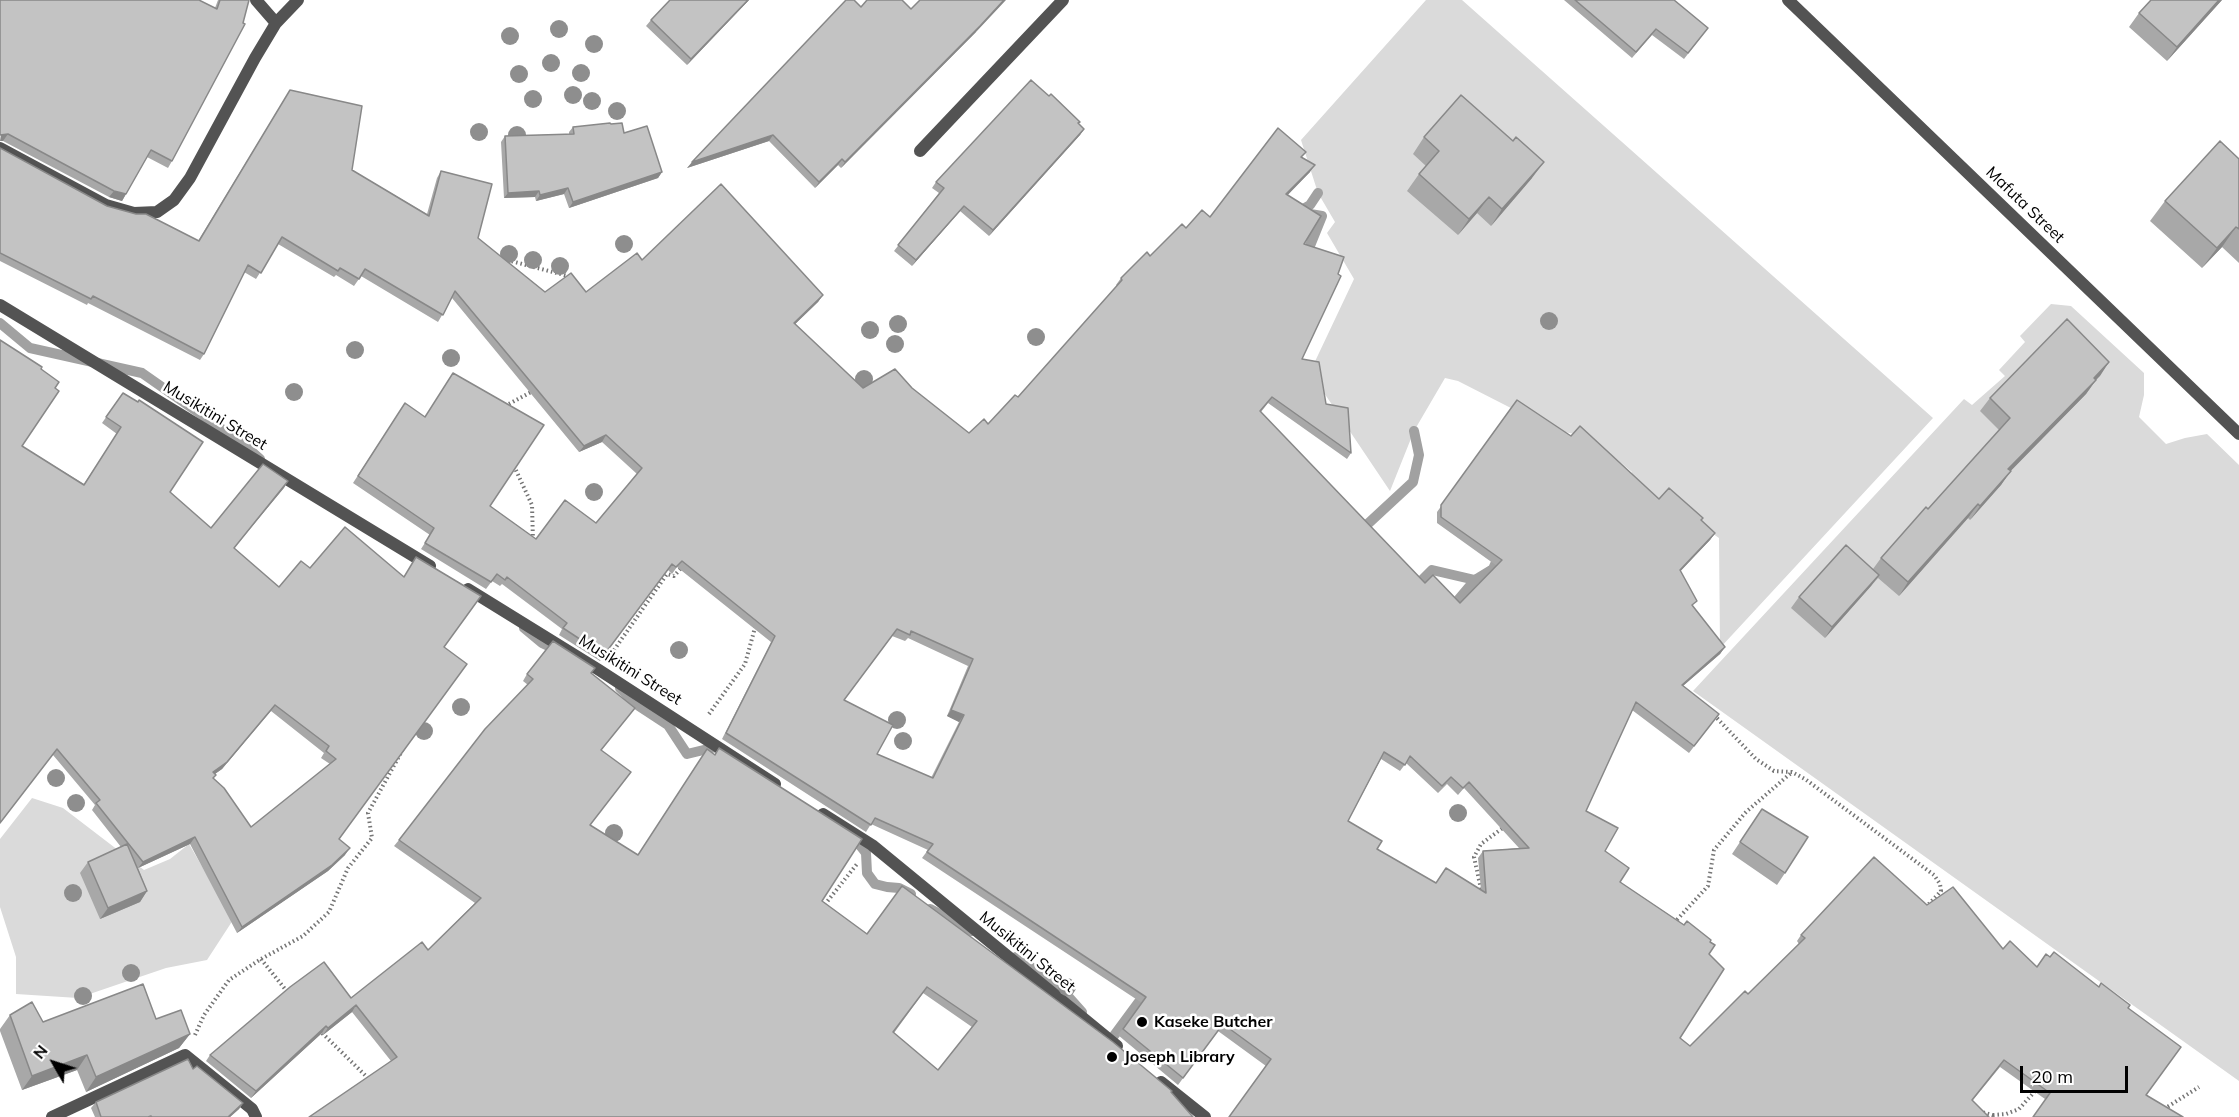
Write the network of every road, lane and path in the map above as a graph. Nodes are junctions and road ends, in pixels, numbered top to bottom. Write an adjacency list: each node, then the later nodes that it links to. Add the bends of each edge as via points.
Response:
1 (256, 0): 5 (street)
2 (298, 0): 5 (street)
3 (1063, 0): 7 (street)
4 (1788, 0): 13 (street, Mafuta Street)
5 (276, 23): 6 (street, via 190,178 174,200 157,212 134,213 106,205)
6 (0, 148)
7 (920, 152)
8 (495, 256): 9 (path, via 568,276)
9 (575, 284)
10 (0, 305): 18 (street, Musikitini Street)
11 (538, 388): 12 (path)
12 (497, 409)
13 (2239, 434)
14 (512, 462): 15 (path, via 532,505)
15 (533, 543)
16 (688, 559): 18 (path, via 674,576 667,574)
17 (758, 621): 20 (path, via 745,664)
18 (599, 670): 20 (street, Musikitini Street)
19 (1710, 710): 22 (path, via 1756,759 1774,771)
20 (697, 732): 23 (street, Musikitini Street)
21 (404, 747): 31 (path, via 368,813 372,838 348,868 329,912 303,936)
22 (1792, 772): 29 (path, via 1934,875 1941,891); 30 (path, via 1746,812 1714,850 1708,886)
23 (786, 791)
24 (815, 809): 26 (street, Musikitini Street)
25 (1510, 821): 27 (path, via 1476,852 1474,863)
26 (872, 845): 28 (path); 34 (street, Musikitini Street)
27 (1482, 896)
28 (822, 908)
29 (1924, 909)
30 (1668, 932)
31 (261, 959): 32 (path); 35 (path, via 229,980 204,1015)
32 (293, 999)
33 (316, 1026): 37 (path)
34 (1123, 1051)
35 (185, 1055): 43 (street); 44 (street, via 252,1109)
36 (1150, 1073): 45 (street)
37 (371, 1081)
38 (2040, 1084): 42 (path, via 2019,1109)
39 (2199, 1087): 41 (path)
40 (1976, 1110): 42 (path)
41 (2160, 1111)
42 (1994, 1116)
43 (52, 1117)
44 (256, 1117)
45 (1205, 1117)

